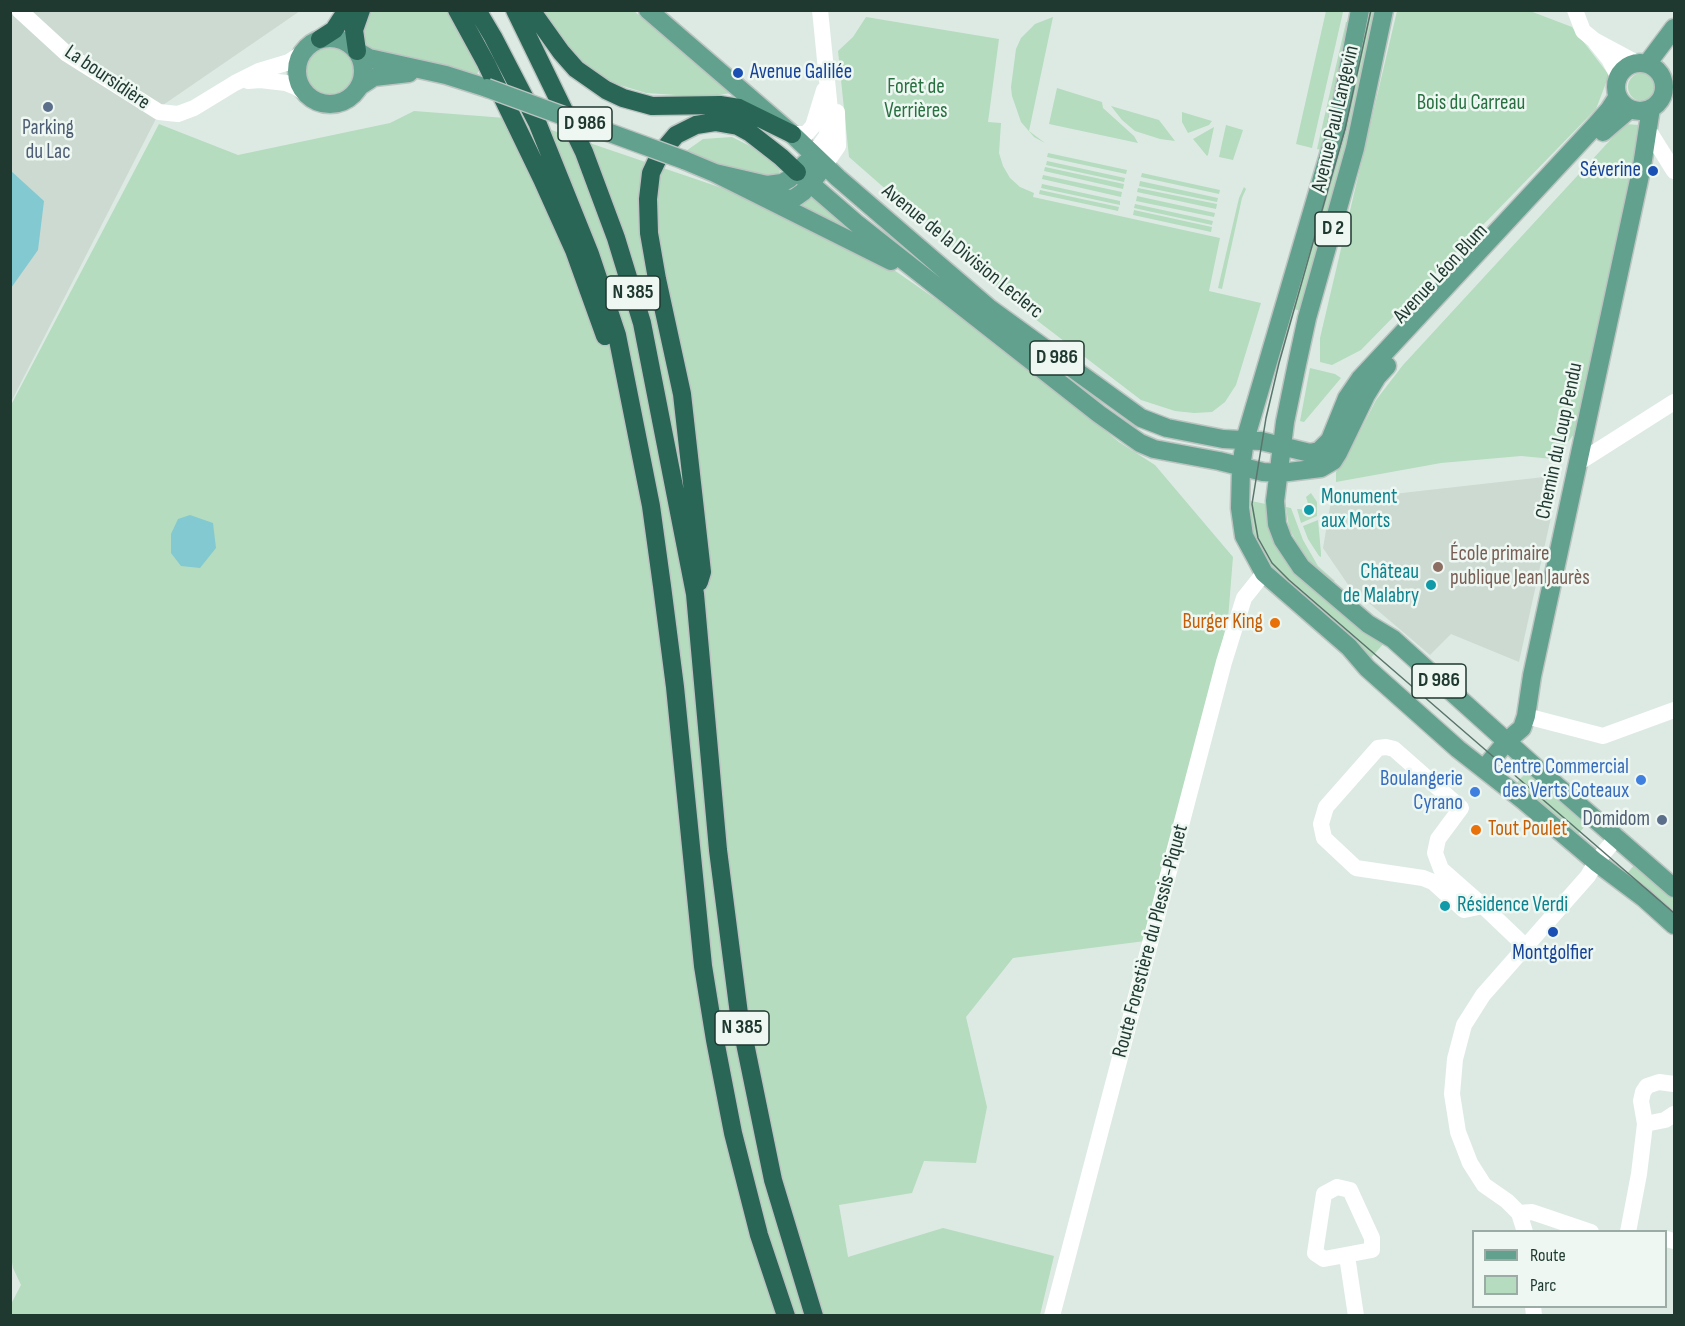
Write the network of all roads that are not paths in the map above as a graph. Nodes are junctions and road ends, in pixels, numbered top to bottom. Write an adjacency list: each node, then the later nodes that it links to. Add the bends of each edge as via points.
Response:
1 (19, 10): 24 (street, La boursidière, via 67,54 154,111 186,112)
2 (347, 10): 14 (highway, via 334,30)
3 (361, 10): 17 (highway, via 354,30)
4 (457, 10): 38 (highway, via 574,250 621,394)
5 (477, 10): 38 (highway, N 385, via 537,123 590,254 617,335)
6 (515, 10): 46 (highway, N 385, via 584,152 629,280 642,323)
7 (531, 10): 30 (highway, via 576,69 606,90 652,106 739,108)
8 (648, 10): 30 (main road, D 986)
9 (1360, 10): 39 (main road, Avenue Paul Langevin / D 2, via 1337,127)
10 (1384, 10): 40 (main road, Avenue Paul Langevin / D 2, via 1355,148 1307,318)
11 (1575, 10): 15 (street, via 1583,31)
12 (821, 13): 16 (street)
13 (1674, 28): 20 (main road)
14 (320, 39): 17 (main road, via 339,39); 18 (main road)
15 (1594, 40): 20 (street); 23 (street)
16 (823, 41): 19 (street); 31 (street, via 834,82 839,136 837,149)
17 (357, 51): 22 (main road, D 986, via 369,58); 25 (main road, via 363,68)
18 (301, 54): 24 (street, La boursidière); 26 (main road, via 297,75)
19 (825, 62): 30 (street, via 824,91 813,126 806,134); 31 (street, via 830,126)
20 (1642, 63): 21 (main road); 23 (main road, via 1626,67)
21 (1668, 70): 28 (main road, via 1661,98)
22 (430, 72): 25 (main road, D 986, via 374,77); 33 (main road, D 986, bridge, via 487,88)
23 (1618, 76): 27 (main road, via 1616,86)
24 (235, 83): 26 (street, La boursidière, via 273,80 296,87)
25 (360, 86): 26 (main road, via 343,103 325,104)
26 (309, 97)
27 (1624, 103): 28 (main road, via 1637,111); 41 (main road, Avenue Léon Blum, via 1609,110 1360,379 1323,448 1314,453); 44 (main road, Avenue Léon Blum, via 1610,124 1377,377 1333,461 1312,470)
28 (1651, 108): 29 (main road, Chemin du Loup Pendu)
29 (1649, 131): 32 (street); 42 (main road, Chemin du Loup Pendu)
30 (792, 134): 31 (main road, Avenue de la Division Leclerc / D 986)
31 (819, 160): 34 (main road); 39 (main road, Avenue de la Division Leclerc / D 986, via 989,308 1141,418 1167,428)
32 (1674, 171)
33 (715, 173): 34 (main road, via 767,185); 35 (main road, D 986)
34 (804, 178): 35 (main road, via 799,196 788,200); 36 (main road, Avenue de la Division Leclerc); 46 (highway, via 748,132 738,126 715,123 696,125 676,135 651,173 649,232 682,394 696,513 702,572)
35 (747, 190): 36 (main road, D 986, via 887,258)
36 (944, 292): 43 (main road, Avenue de la Division Leclerc / D 986, via 1140,443 1154,450)
37 (1674, 402): 42 (street)
38 (633, 411): 65 (highway, N 385, via 662,586 703,966 715,1040 759,1235)
39 (1245, 440): 40 (main road, Avenue de la Division Leclerc); 43 (main road, Avenue Paul Langevin)
40 (1283, 447): 41 (main road, Avenue de la Division Leclerc); 44 (main road, D 2)
41 (1302, 452)
42 (1578, 464): 48 (main road, Chemin du Loup Pendu)
43 (1241, 468): 44 (main road, Avenue Léon Blum); 45 (main road, Avenue Paul Langevin / D 986, via 1244,536)
44 (1280, 473): 49 (main road, D 986, via 1275,501 1277,524 1301,567 1368,624 1393,639)
45 (1264, 573): 50 (main road, D 986); 67 (street, Route Forestière du Plessis-Piquet, via 1244,598 1224,662)
46 (695, 594): 66 (highway, N 385, via 718,850 739,1014 773,1180)
47 (1674, 710): 48 (street, via 1603,736)
48 (1526, 716): 49 (main road, Chemin du Loup Pendu, via 1522,728)
49 (1507, 741): 50 (main road, Chemin du Loup Pendu); 51 (main road, D 986)
50 (1484, 769): 52 (main road, D 986)
51 (1617, 837): 52 (street); 53 (main road, D 986)
52 (1596, 862): 55 (main road, D 986); 56 (street)
53 (1674, 888)
54 (1483, 906): 54 (street, via 1441,869 1435,853 1438,839 1461,808 1394,749 1378,748 1326,807 1321,824 1324,838 1356,868 1423,878 1434,882 1464,910); 56 (street)
55 (1674, 925)
56 (1526, 948): 60 (street, via 1483,995 1464,1025 1455,1059 1452,1094 1458,1132 1470,1163 1484,1185)
57 (1674, 1084): 59 (street, via 1659,1082 1642,1092)
58 (1674, 1114): 59 (street)
59 (1645, 1124): 63 (street)
60 (1519, 1213): 61 (street); 62 (street, via 1532,1212)
61 (1524, 1230)
62 (1585, 1230)
63 (1628, 1230)
64 (1347, 1256): 64 (street, via 1324,1259 1316,1253 1324,1194 1337,1187 1350,1190 1372,1238 1372,1250); 68 (street)
65 (786, 1316)
66 (814, 1316)
67 (1052, 1316)
68 (1356, 1316)

